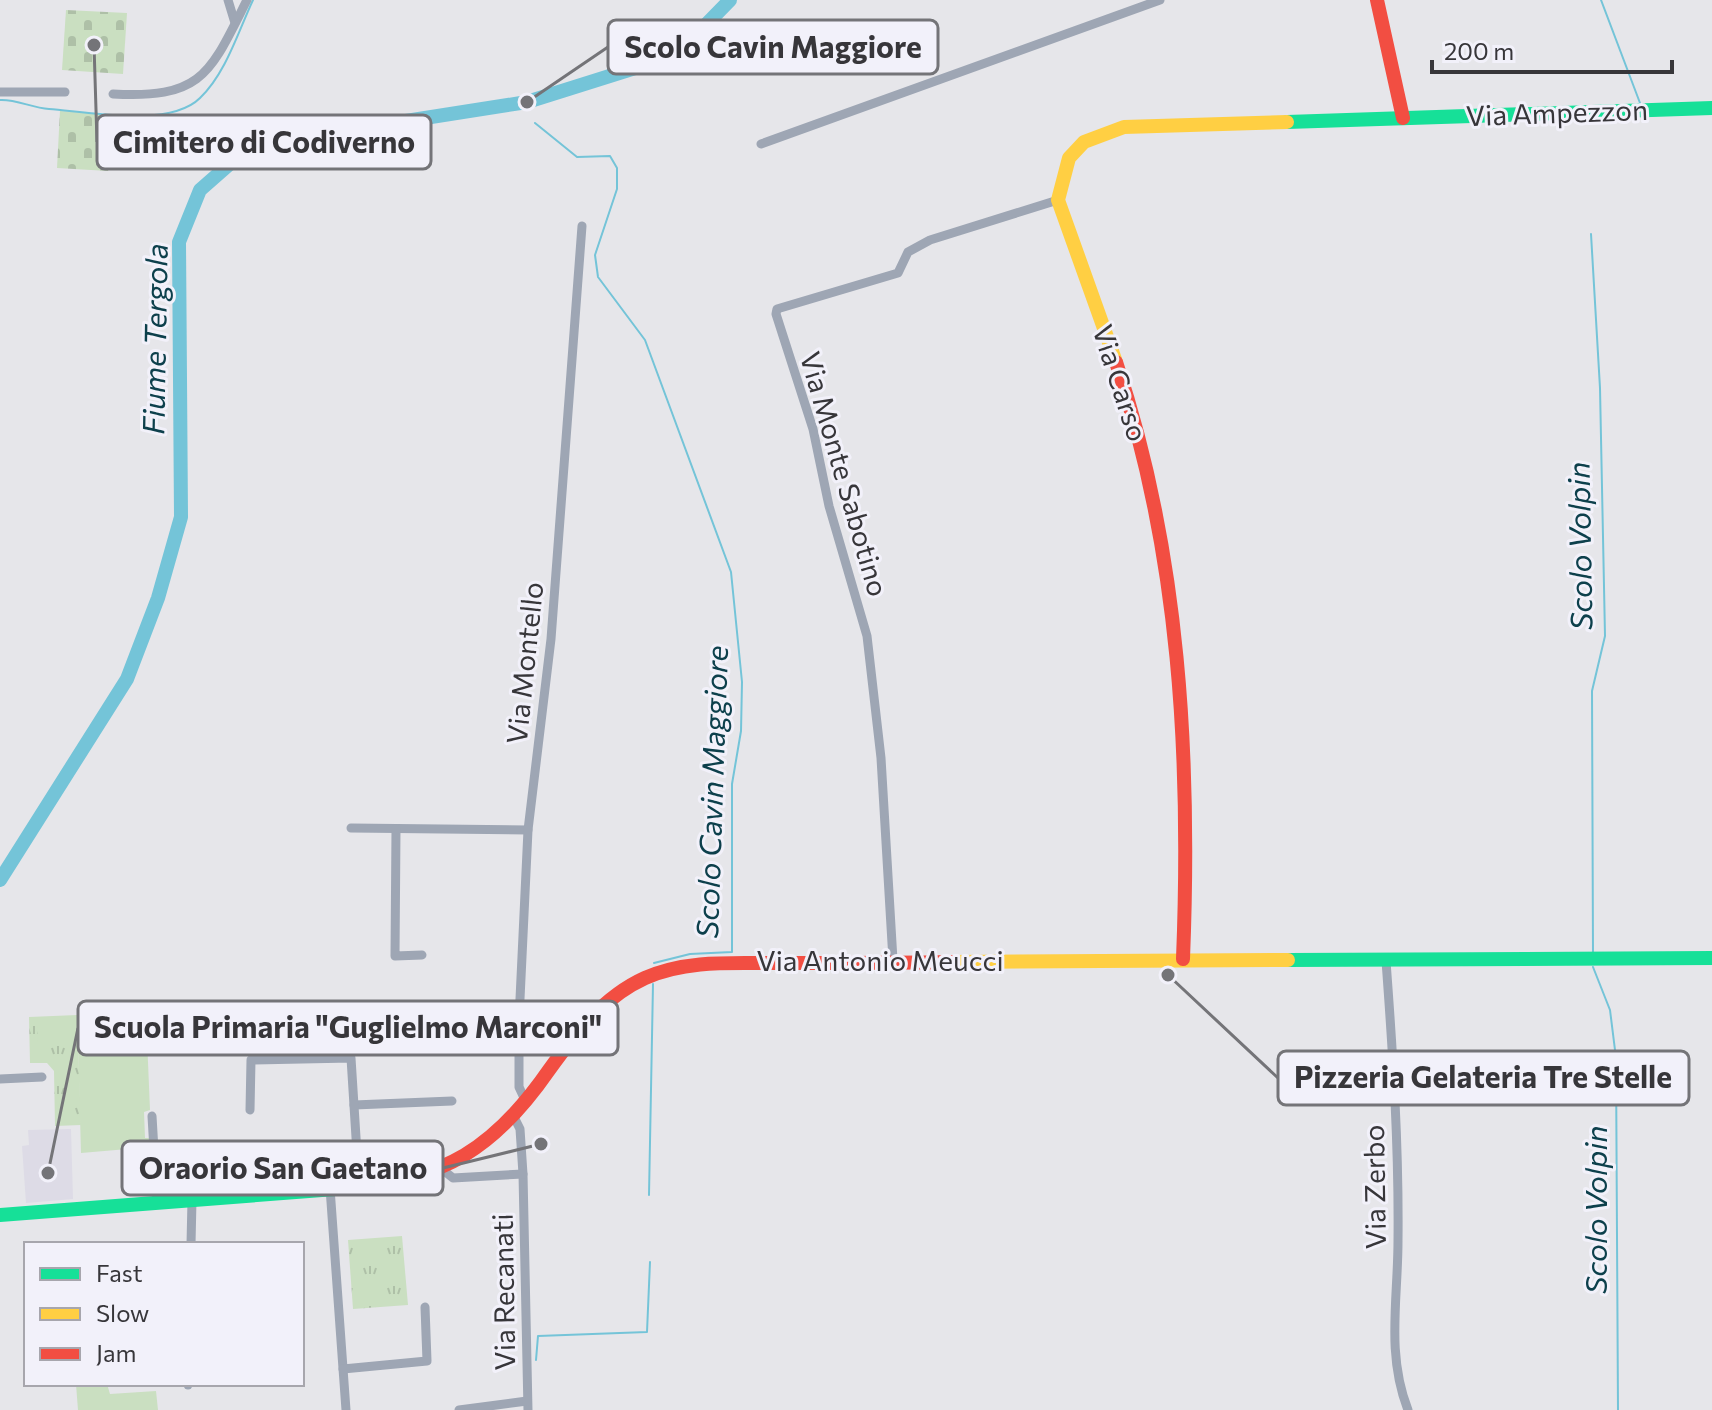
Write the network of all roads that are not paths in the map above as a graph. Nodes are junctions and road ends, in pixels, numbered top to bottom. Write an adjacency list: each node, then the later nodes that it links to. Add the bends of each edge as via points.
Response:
1 (228, 0): 5 (street)
2 (247, 0): 5 (street)
3 (1160, 0): 11 (street)
4 (1377, 0): 10 (main road)
5 (235, 26): 8 (street, via 218,58 193,83 159,94)
6 (0, 92): 7 (street)
7 (65, 92)
8 (113, 94)
9 (1712, 108): 10 (main road, Via Ampezzon)
10 (1403, 118): 12 (main road, via 1124,127 1091,135 1074,148)
11 (761, 144)
12 (1058, 200): 19 (main road, Via Carso, via 1138,433 1166,575 1185,766); 20 (street, Via Monte Sabotino, via 930,240 908,252 898,273 777,309 867,636 881,758)
13 (582, 226): 16 (street, Via Montello, via 551,639)
14 (351, 828): 15 (street)
15 (396, 829): 16 (street); 17 (street, via 395,956)
16 (528, 830): 25 (street, Via Montello, via 519,1020 519,1087)
17 (422, 955)
18 (1712, 958): 21 (main road, Via Antonio Meucci)
19 (1183, 959): 20 (main road, Via Antonio Meucci); 21 (main road, Via Antonio Meucci)
20 (893, 960): 25 (main road, Via Antonio Meucci, via 700,962 658,971 624,987 595,1010)
21 (1386, 961): 43 (street, Via Zerbo, via 1397,1137 1393,1346)
22 (42, 1077): 23 (street)
23 (0, 1079)
24 (452, 1101): 26 (street)
25 (526, 1102): 29 (main road, Via Antonio Meucci)
26 (354, 1105): 27 (street, via 351,1058 251,1060); 32 (street)
27 (250, 1110)
28 (152, 1116): 35 (street)
29 (514, 1117): 30 (main road, Via Antonio Meucci, via 481,1148); 31 (street, Via Recanati, via 520,1129)
30 (443, 1170): 31 (street, Via Recanati, via 453,1178); 32 (main road, Via Antonio Meucci)
31 (523, 1174): 40 (street, Via Recanati)
32 (359, 1185): 33 (main road, Via Antonio Meucci)
33 (330, 1188): 34 (main road, Via Antonio Meucci); 39 (street)
34 (192, 1200): 35 (main road, Via Antonio Meucci); 37 (street)
35 (157, 1202): 36 (main road, Via Antonio Meucci)
36 (0, 1215)
37 (191, 1242)
38 (425, 1307): 39 (street, via 427,1361)
39 (343, 1369): 41 (street)
40 (528, 1405): 42 (street)
41 (346, 1410)
42 (459, 1410)
43 (1408, 1410)

